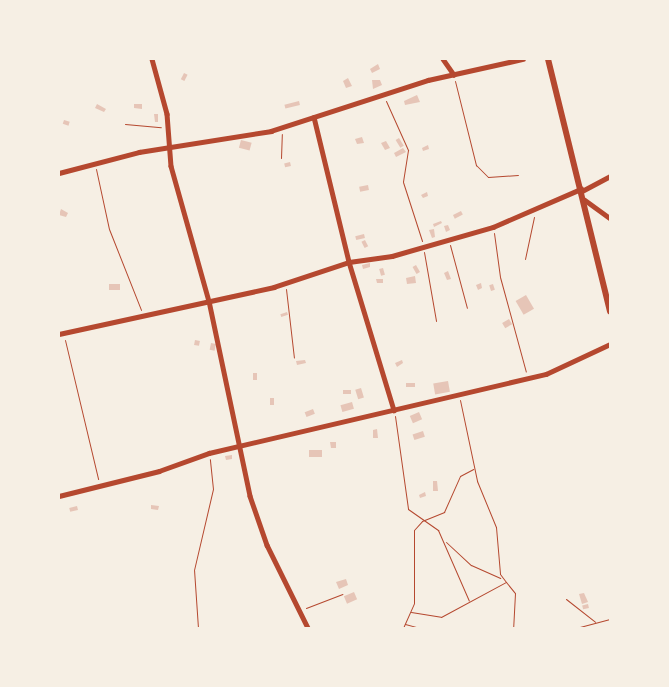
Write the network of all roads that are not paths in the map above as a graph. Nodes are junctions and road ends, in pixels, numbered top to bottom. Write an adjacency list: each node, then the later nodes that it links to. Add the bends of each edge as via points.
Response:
1 (152, 59): 7 (street, via 169,129)
2 (443, 59): 5 (street)
3 (523, 59): 5 (street)
4 (548, 59): 10 (main road)
5 (454, 75): 6 (street)
6 (314, 117): 7 (street, via 280,128); 13 (street)
7 (168, 146): 8 (street); 14 (street)
8 (59, 173)
9 (610, 176): 10 (street)
10 (582, 190): 11 (main road); 13 (street, via 567,192 493,227 423,247)
11 (584, 200): 12 (street); 15 (main road)
12 (610, 218)
13 (350, 262): 14 (street, via 286,284); 18 (street)
14 (209, 300): 16 (street); 19 (street)
15 (610, 311)
16 (61, 333)
17 (610, 344): 18 (street, via 528,378)
18 (394, 410): 19 (street)
19 (243, 445): 20 (street); 21 (street, via 259,525)
20 (59, 496)
21 (308, 628)

